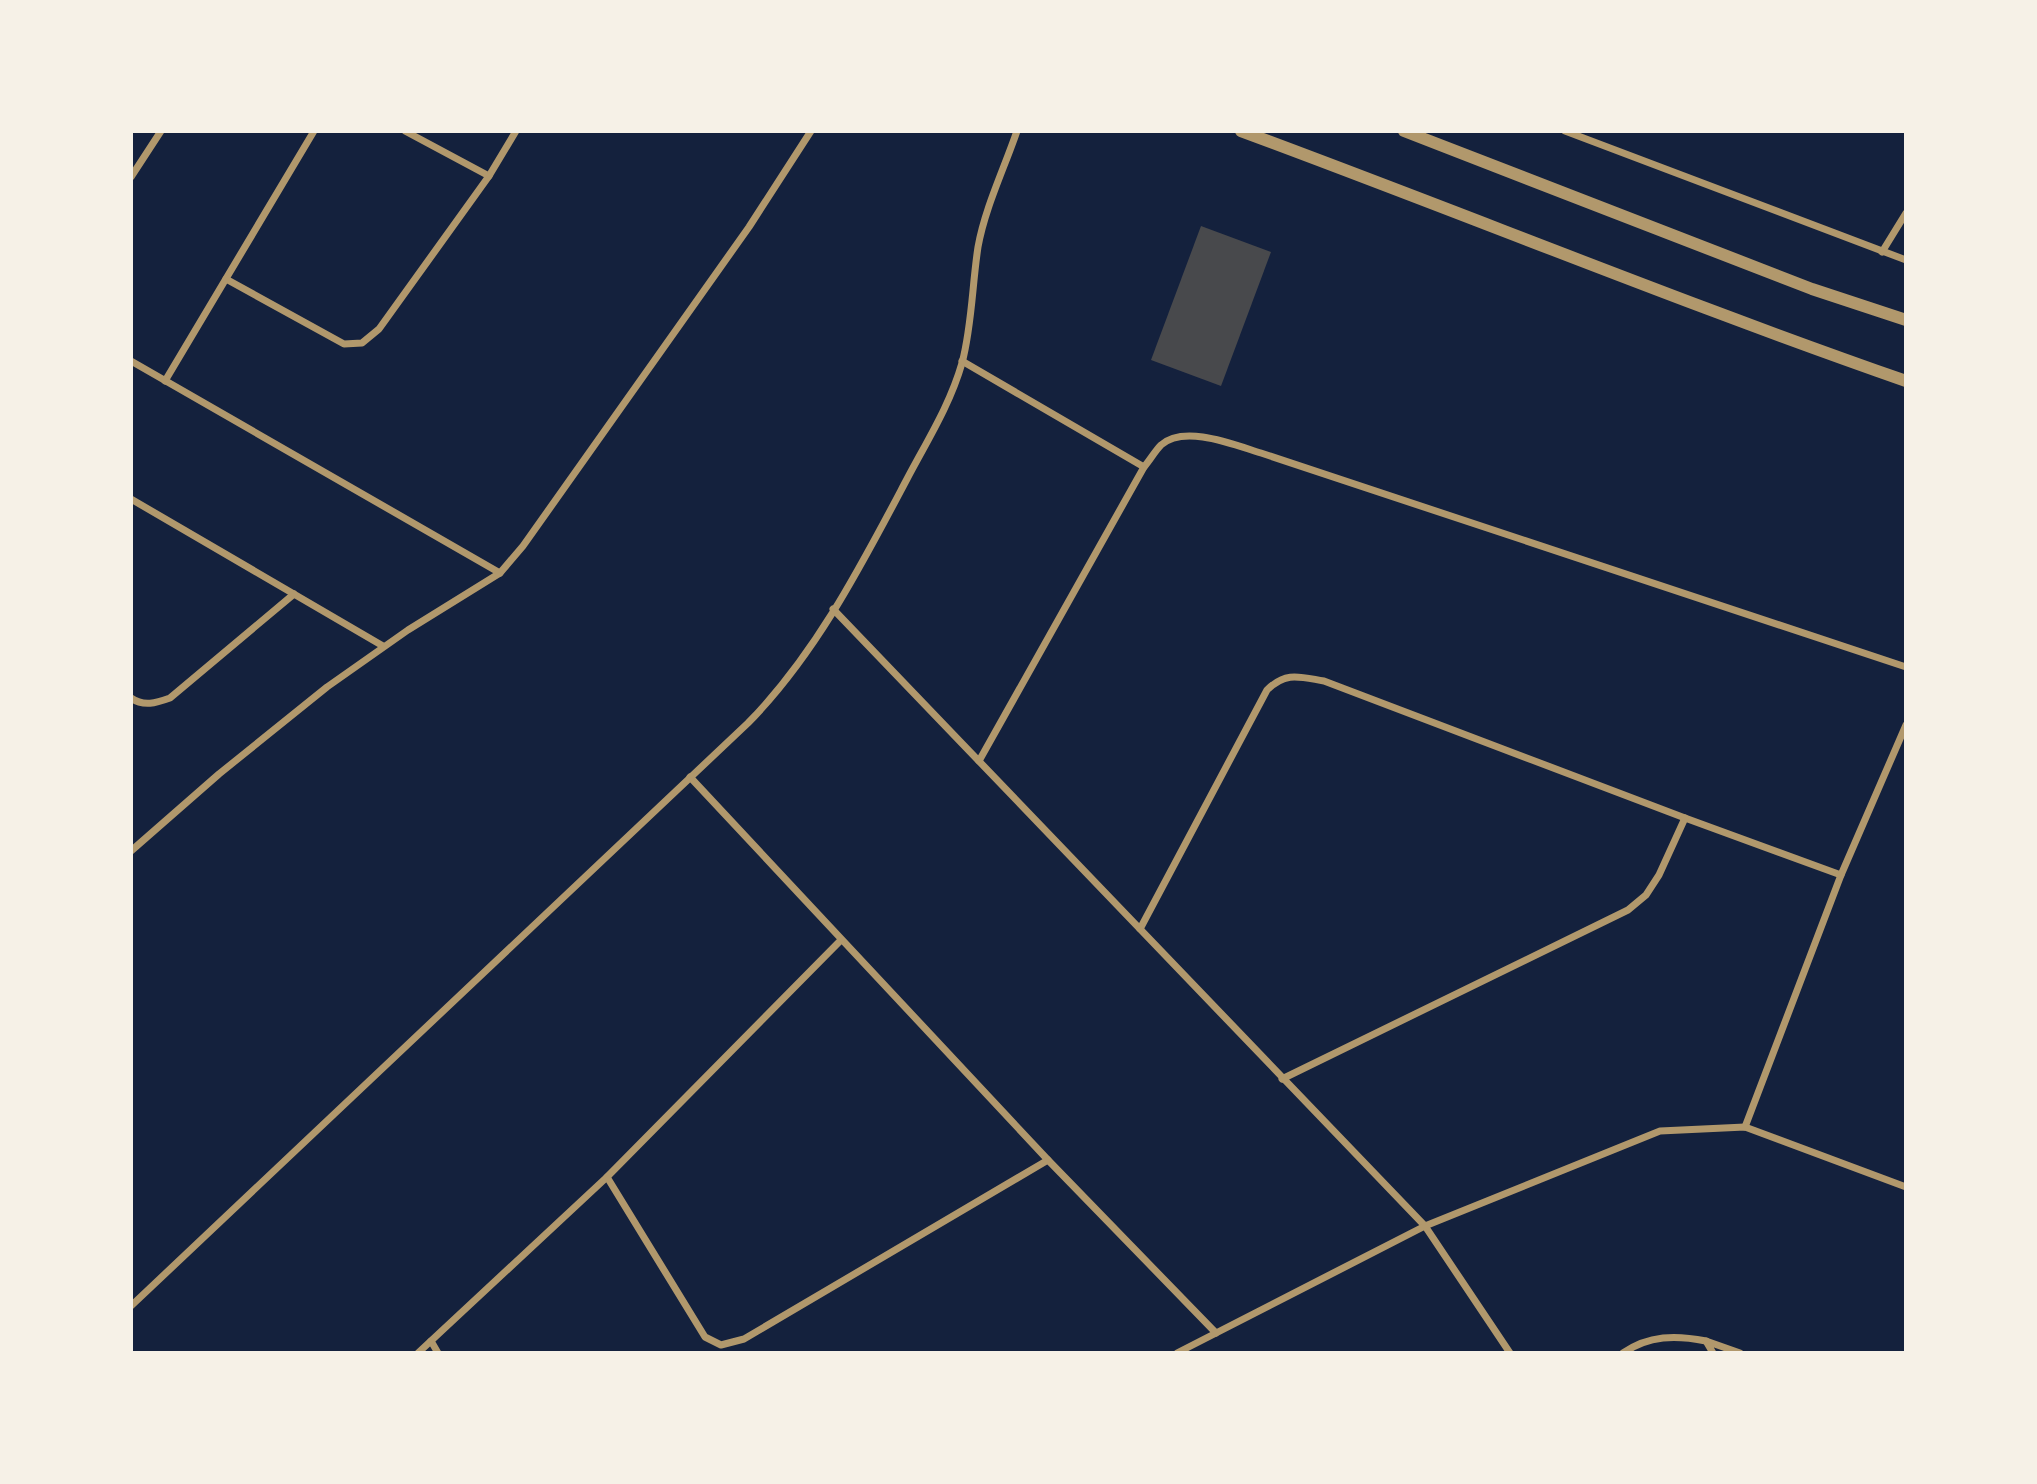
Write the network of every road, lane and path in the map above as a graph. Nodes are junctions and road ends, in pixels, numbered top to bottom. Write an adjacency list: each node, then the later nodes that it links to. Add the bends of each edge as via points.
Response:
1 (161, 131): 11 (street)
2 (314, 131): 15 (street)
3 (405, 131): 10 (street)
4 (516, 131): 10 (street)
5 (811, 131): 23 (street, via 748,227)
6 (1017, 131): 17 (street, via 978,246)
7 (1241, 131): 20 (street)
8 (1404, 131): 16 (street, via 1812,289)
9 (1566, 131): 13 (street)
10 (489, 176): 15 (street, via 379,329 362,343 344,344)
11 (131, 177)
12 (1906, 213): 13 (street)
13 (1882, 252): 14 (street)
14 (1906, 260)
15 (226, 279): 19 (street)
16 (1906, 320)
17 (962, 361): 21 (street); 25 (street, via 952,394 873,544)
18 (131, 362): 19 (street)
19 (166, 381): 23 (street)
20 (1906, 381)
21 (1144, 467): 27 (street, via 1163,443 1182,436 1204,436); 30 (street)
22 (131, 499): 24 (street)
23 (500, 573): 26 (street)
24 (294, 594): 26 (street); 28 (street, via 170,698 156,704)
25 (833, 609): 30 (street); 31 (street, via 775,696)
26 (383, 646): 33 (street, via 219,774)
27 (1906, 667)
28 (131, 698)
29 (1906, 725): 34 (street)
30 (979, 761): 35 (street)
31 (690, 777): 36 (street); 43 (street)
32 (1685, 818): 34 (street); 35 (street, via 1324,681 1298,676 1279,679 1267,690); 37 (street, via 1659,875 1646,895 1628,910)
33 (131, 851)
34 (1841, 875): 38 (street)
35 (1140, 929): 37 (street)
36 (841, 940): 39 (street); 40 (street)
37 (1282, 1079): 42 (street)
38 (1745, 1127): 41 (street); 42 (street, via 1660,1130)
39 (1048, 1160): 40 (street, via 744,1339 721,1345 705,1337); 44 (street)
40 (607, 1177): 45 (street)
41 (1906, 1187)
42 (1425, 1226): 44 (street); 50 (street)
43 (131, 1306)
44 (1216, 1333): 49 (street)
45 (431, 1341): 47 (street); 48 (street)
46 (1706, 1341): 51 (street, via 1659,1337); 52 (street); 53 (street)
47 (418, 1353)
48 (438, 1353)
49 (1177, 1353)
50 (1510, 1353)
51 (1623, 1353)
52 (1713, 1353)
53 (1740, 1353)

